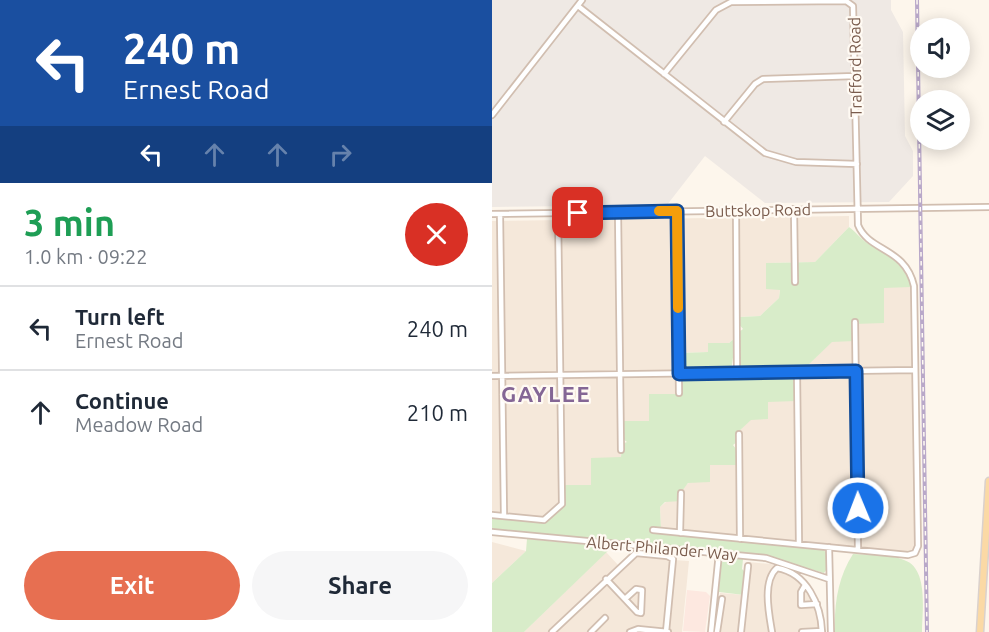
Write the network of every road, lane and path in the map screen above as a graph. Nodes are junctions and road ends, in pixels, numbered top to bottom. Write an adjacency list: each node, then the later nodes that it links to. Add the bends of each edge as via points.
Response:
1 (582, 0): 2 (street)
2 (578, 6): 3 (street); 5 (street)
3 (664, 74): 4 (street, Trafford Road, via 716,10 727,3 846,1 853,6); 6 (street)
4 (855, 76): 6 (street, via 763,79); 7 (street, Trafford Road)
5 (492, 116)
6 (724, 122): 7 (street, via 777,158)
7 (857, 164): 10 (street, Trafford Road)
8 (989, 207): 10 (street, Buttskop Road)
9 (795, 209): 10 (street, Buttskop Road); 11 (street, Buttskop Road); 17 (street)
10 (857, 209): 19 (street, Trafford Road, via 858,225 870,240 898,258 910,274 914,286)
11 (736, 210): 12 (street, Buttskop Road); 22 (street)
12 (677, 211): 13 (street, Buttskop Road); 23 (street)
13 (618, 212): 14 (street, Buttskop Road); 25 (street)
14 (558, 213): 16 (street, Buttskop Road); 24 (street)
15 (492, 214): 16 (street, Buttskop Road)
16 (500, 214): 27 (street)
17 (795, 282)
18 (855, 322): 20 (street)
19 (915, 370): 20 (street); 41 (street, via 918,546 915,553 908,555)
20 (856, 371): 21 (street); 41 (street)
21 (797, 372): 22 (street); 39 (street)
22 (737, 373): 23 (street)
23 (679, 374): 25 (street); 28 (street)
24 (561, 375): 25 (street); 27 (street); 34 (street, via 563,500 548,518)
25 (619, 375): 30 (street)
26 (492, 376): 27 (street)
27 (502, 376): 34 (street)
28 (679, 393)
29 (739, 434): 38 (street)
30 (621, 450)
31 (989, 481): 62 (main road)
32 (681, 493): 37 (street)
33 (492, 515): 34 (street)
34 (504, 516)
35 (653, 530): 37 (street)
36 (492, 532): 42 (street, Albert Philander Way)
37 (680, 533): 38 (street)
38 (740, 538): 39 (street)
39 (799, 544): 40 (street)
40 (829, 547): 41 (street); 45 (street)
41 (858, 550)
42 (719, 553): 45 (street, Albert Philander Way, via 776,560); 55 (street)
43 (748, 566): 57 (street)
44 (606, 579): 47 (street); 51 (street); 54 (street, via 634,554 672,557)
45 (829, 579): 61 (street)
46 (806, 585): 49 (street); 49 (street, via 801,592 802,606); 58 (street, via 789,572 774,570 768,607)
47 (625, 599): 47 (street, via 638,613 641,613 642,590 636,589)
48 (722, 599): 56 (street)
49 (817, 604): 60 (street)
50 (605, 618): 52 (street)
51 (552, 632)
52 (591, 632)
53 (630, 632): 54 (street)
54 (667, 632)
55 (711, 632)
56 (717, 632)
57 (741, 632)
58 (772, 632)
59 (802, 632): 60 (street)
60 (822, 632)
61 (831, 632)
62 (980, 632)

